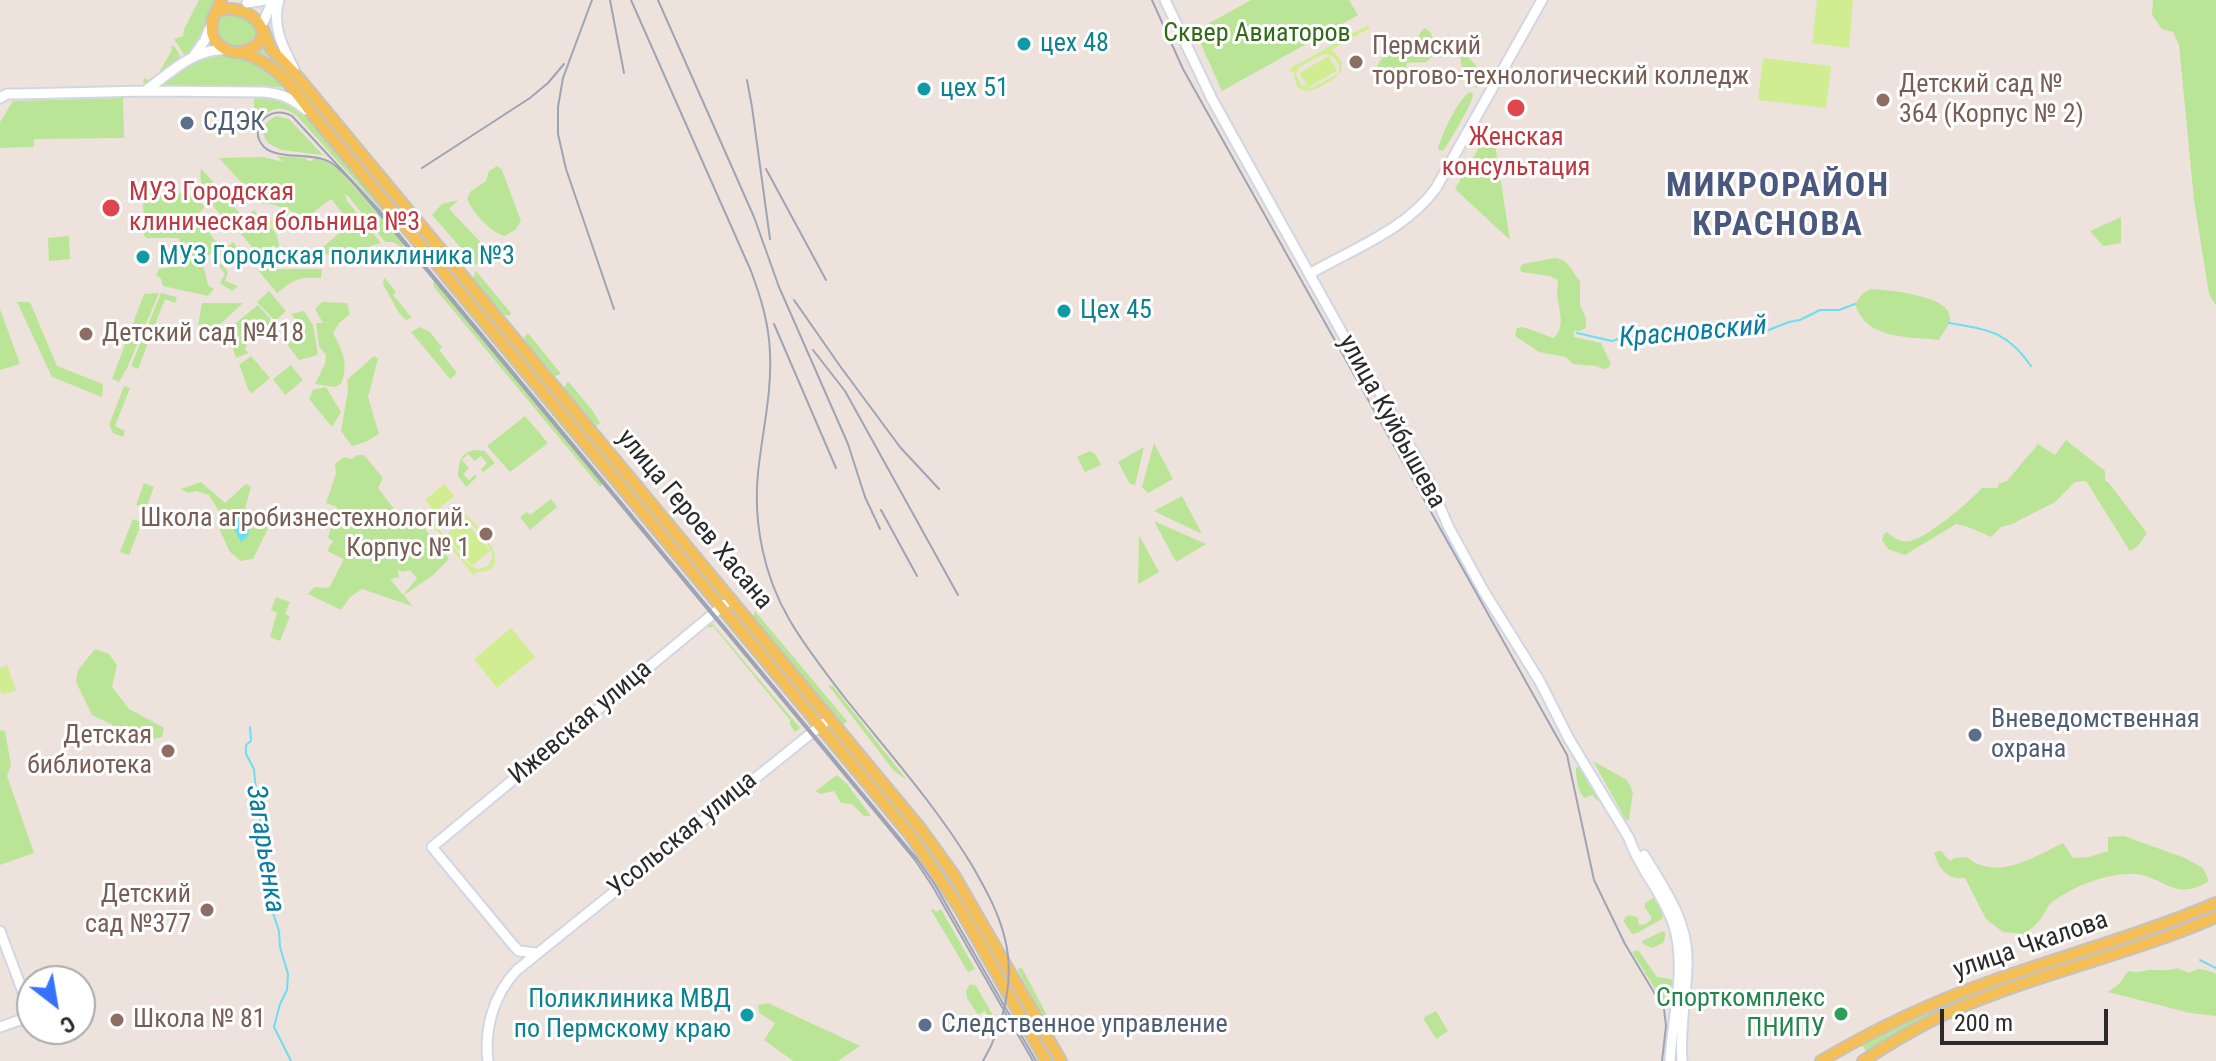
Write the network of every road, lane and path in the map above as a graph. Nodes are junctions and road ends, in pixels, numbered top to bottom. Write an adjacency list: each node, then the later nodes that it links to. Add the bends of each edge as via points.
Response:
1 (265, 0): 5 (main road)
2 (277, 0): 8 (main road); 12 (main road, via 276,23)
3 (1165, 0): 16 (main road, улица Куйбышева, via 1212,99)
4 (1542, 0): 16 (main road, via 1427,201 1403,221)
5 (246, 2): 6 (main road); 8 (main road, via 258,12)
6 (219, 6): 7 (main road)
7 (212, 24): 9 (main road, via 216,42); 11 (main road)
8 (262, 27): 10 (main road, via 257,43); 12 (main road, улица Героев Хасана, via 271,49)
9 (227, 50): 10 (main road); 11 (main road)
10 (241, 52): 15 (main road, улица Героев Хасана, via 275,68)
11 (193, 57): 13 (main road)
12 (297, 76): 17 (main road, улица Героев Хасана)
13 (145, 91): 14 (main road); 15 (main road, via 282,94)
14 (0, 98)
15 (317, 120): 18 (main road, улица Героев Хасана)
16 (1309, 274): 21 (main road, улица Куйбышева, via 1428,479 1483,590)
17 (731, 600): 18 (main road, Ижевская улица); 19 (main road, улица Героев Хасана)
18 (722, 608): 20 (main road, улица Героев Хасана); 25 (main road, Ижевская улица, via 432,847)
19 (830, 718): 20 (main road, Усольская улица); 32 (main road, улица Героев Хасана, via 954,875)
20 (819, 727): 26 (main road, Усольская улица); 31 (main road, улица Героев Хасана, via 944,883)
21 (1629, 838): 33 (main road, улица Куйбышева, via 1676,936 1677,1003); 34 (main road, улица Куйбышева, via 1681,921 1687,957)
22 (2216, 903): 29 (main road, улица Чкалова, via 1990,982)
23 (2216, 917): 36 (main road, улица Чкалова, via 1955,1010)
24 (0, 931): 27 (main road)
25 (519, 951): 26 (main road); 28 (main road)
26 (537, 953): 28 (main road)
27 (16, 974)
28 (508, 980): 30 (main road, via 490,1022)
29 (1851, 1044): 35 (main road, улица Чкалова); 36 (main road, via 1862,1049)
30 (488, 1061)
31 (1046, 1061)
32 (1061, 1061)
33 (1670, 1061)
34 (1682, 1061)
35 (1821, 1061)
36 (1862, 1061)

